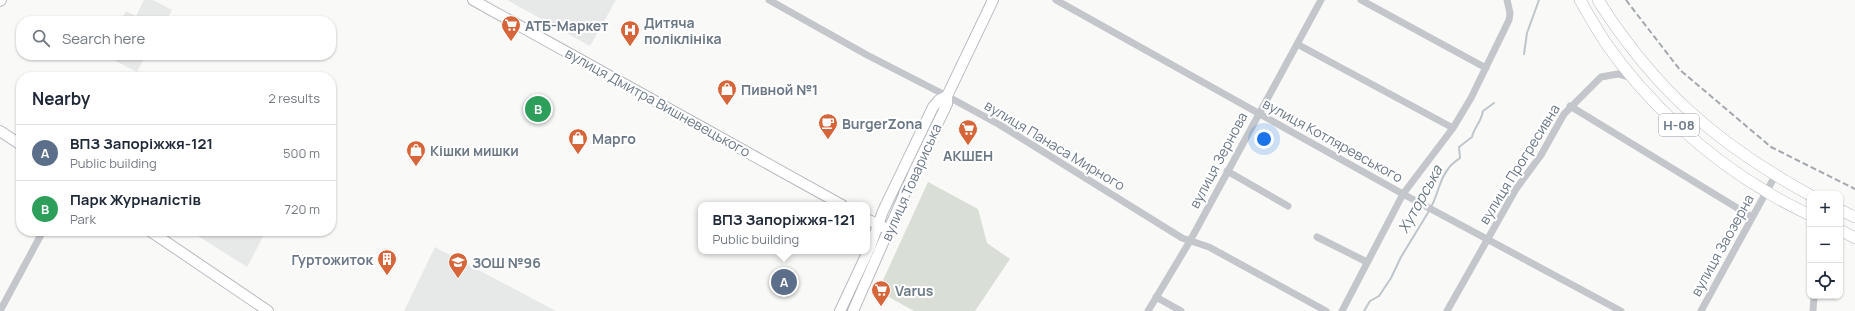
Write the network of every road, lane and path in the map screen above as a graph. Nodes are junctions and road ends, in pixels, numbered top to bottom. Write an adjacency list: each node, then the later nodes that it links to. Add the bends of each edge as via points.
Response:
1 (473, 0): 24 (street, вулиця Дмитра Вишневецького)
2 (769, 0): 13 (street, вулиця Панаса Мирного)
3 (993, 0): 13 (street, вулиця Товариська)
4 (1056, 0): 15 (street, вулиця Котляревського)
5 (1321, 0): 10 (street, вулиця Зернова)
6 (1361, 0): 11 (street)
7 (1507, 0): 11 (street, via 1509,20)
8 (1580, 0): 12 (main road, Н-08, via 1605,42)
9 (1598, 0): 20 (main road, Н-08, via 1620,34 1658,81 1697,120)
10 (1297, 44): 15 (street, вулиця Зернова); 16 (street)
11 (1486, 68): 16 (street)
12 (1634, 78): 14 (street, вулиця Прогресивна, via 1618,74 1601,77); 21 (main road, Н-08, via 1685,131 1726,165)
13 (947, 96): 31 (street, вулиця Товариська, via 933,107); 32 (street, вулиця Товариська, via 947,104); 39 (street, вулиця Панаса Мирного, via 1000,125 1174,234)
14 (1570, 106): 28 (street); 38 (street, вулиця Прогресивна)
15 (1258, 113): 19 (street, вулиця Зернова); 23 (street, вулиця Котляревського)
16 (1453, 128): 23 (street)
17 (0, 131): 18 (street)
18 (16, 142)
19 (1227, 171): 25 (street); 39 (street, вулиця Зернова)
20 (1775, 176): 21 (street, вулиця Заозерна); 22 (main road, Н-08)
21 (1766, 192): 27 (main road, Н-08); 28 (street, вулиця Заозерна)
22 (1807, 193)
23 (1403, 194): 38 (street, вулиця Котляревського); 43 (street)
24 (837, 202)
25 (1288, 206)
26 (1843, 211): 29 (main road)
27 (1807, 213)
28 (1752, 217): 56 (street, вулиця Заозерна)
29 (1855, 217)
30 (870, 221): 31 (street)
31 (877, 225): 32 (street); 40 (street, вулиця Товариська)
32 (889, 230): 41 (street, вулиця Товариська)
33 (1843, 232): 37 (main road)
34 (40, 236): 46 (street)
35 (157, 236): 47 (street)
36 (1317, 236): 43 (street)
37 (1855, 238)
38 (1487, 239): 54 (street, вулиця Прогресивна); 55 (street, вулиця Котляревського)
39 (1190, 241): 44 (street, вулиця Зернова); 52 (street, вулиця Панаса Мирного, via 1209,247)
40 (870, 247): 41 (street, via 877,244)
41 (879, 253): 49 (street, вулиця Товариська)
42 (867, 254): 48 (street, вулиця Товариська)
43 (1367, 262): 53 (street)
44 (1156, 296): 50 (street, вулиця Зернова); 51 (street)
45 (1814, 299): 57 (street)
46 (0, 311)
47 (268, 311)
48 (840, 311)
49 (853, 311)
50 (1148, 311)
51 (1181, 311)
52 (1326, 311)
53 (1342, 311)
54 (1447, 311)
55 (1621, 311)
56 (1701, 311)
57 (1813, 311)

